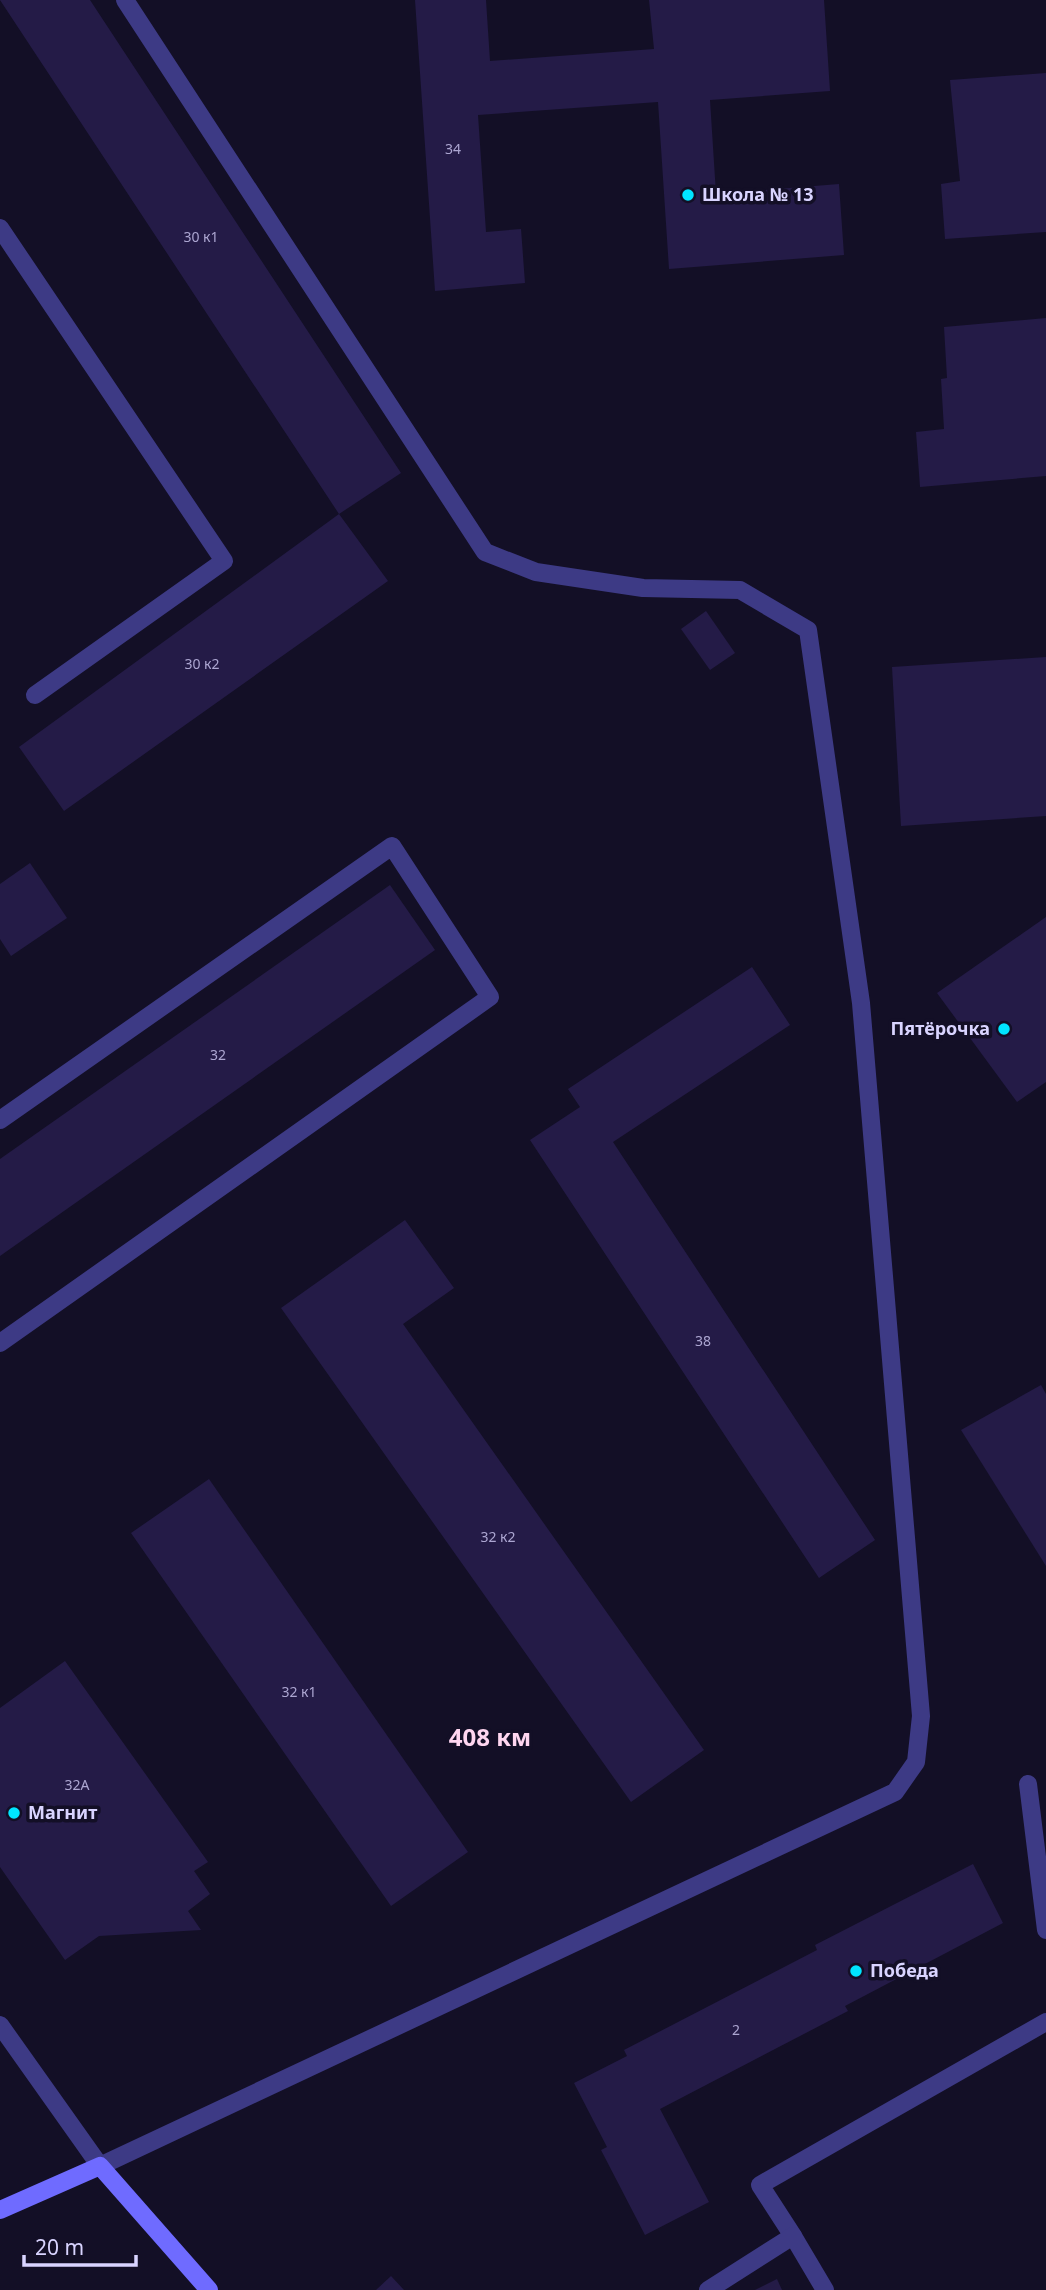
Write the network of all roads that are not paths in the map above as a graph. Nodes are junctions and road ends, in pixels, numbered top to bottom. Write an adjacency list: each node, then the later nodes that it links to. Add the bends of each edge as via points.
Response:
1 (125, 0): 10 (street, via 485,552 536,572 643,588 740,590 808,630 862,1003 921,1716 916,1762 895,1792)
2 (0, 228): 3 (street, via 223,561)
3 (35, 695)
4 (0, 1120): 5 (street, via 392,846 490,997)
5 (0, 1343)
6 (1028, 1784): 7 (street)
7 (1046, 1930)
8 (1046, 2022): 12 (street, via 760,2185)
9 (0, 2025): 10 (street)
10 (100, 2166): 11 (street); 13 (street)
11 (0, 2210)
12 (793, 2235): 14 (street); 15 (street)
13 (209, 2290)
14 (708, 2290)
15 (825, 2290)

